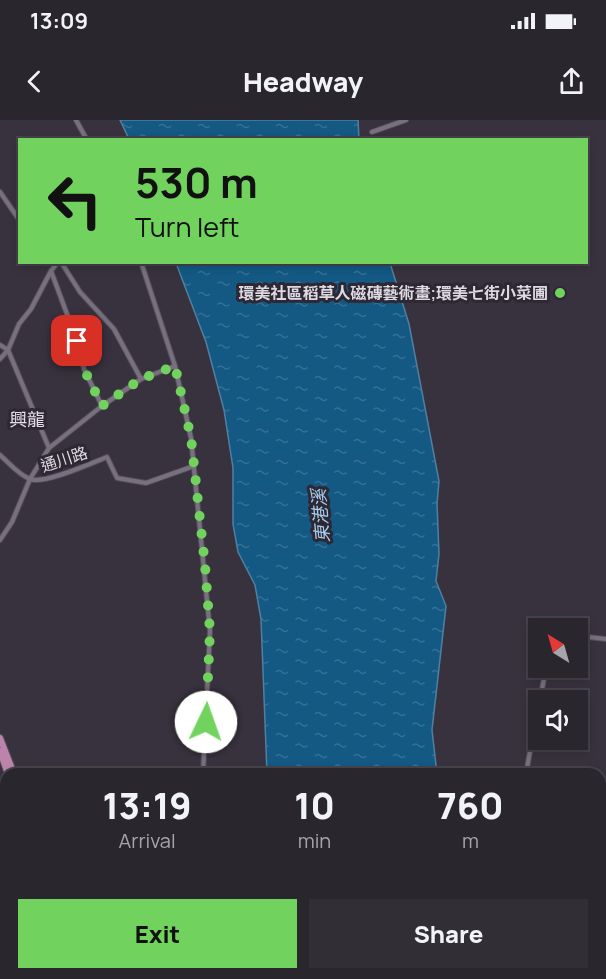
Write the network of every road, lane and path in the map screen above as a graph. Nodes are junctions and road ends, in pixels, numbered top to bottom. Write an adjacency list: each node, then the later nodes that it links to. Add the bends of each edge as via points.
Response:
1 (76, 120): 4 (street)
2 (406, 120): 3 (street)
3 (372, 132)
4 (86, 138)
5 (0, 192): 6 (street)
6 (2, 198): 7 (street)
7 (18, 218)
8 (58, 264): 11 (street)
9 (61, 264): 16 (street, via 80,292 114,329)
10 (142, 264): 15 (street)
11 (51, 271): 13 (street); 17 (street, via 84,369)
12 (0, 345): 13 (street)
13 (8, 350): 14 (street); 18 (street)
14 (0, 359)
15 (175, 366): 16 (street); 20 (street)
16 (141, 379): 17 (street)
17 (102, 406): 18 (street)
18 (49, 448): 21 (street)
19 (0, 455): 21 (street)
20 (194, 466): 21 (street, 通川路, via 136,483 117,478 107,457 36,481); 30 (street, via 210,631)
21 (30, 479): 22 (street)
22 (0, 540)
23 (588, 637): 24 (street)
24 (606, 639)
25 (0, 738): 29 (main road)
26 (530, 750): 31 (street)
27 (0, 751): 28 (main road)
28 (7, 768)
29 (12, 768)
30 (203, 768)
31 (527, 768)

